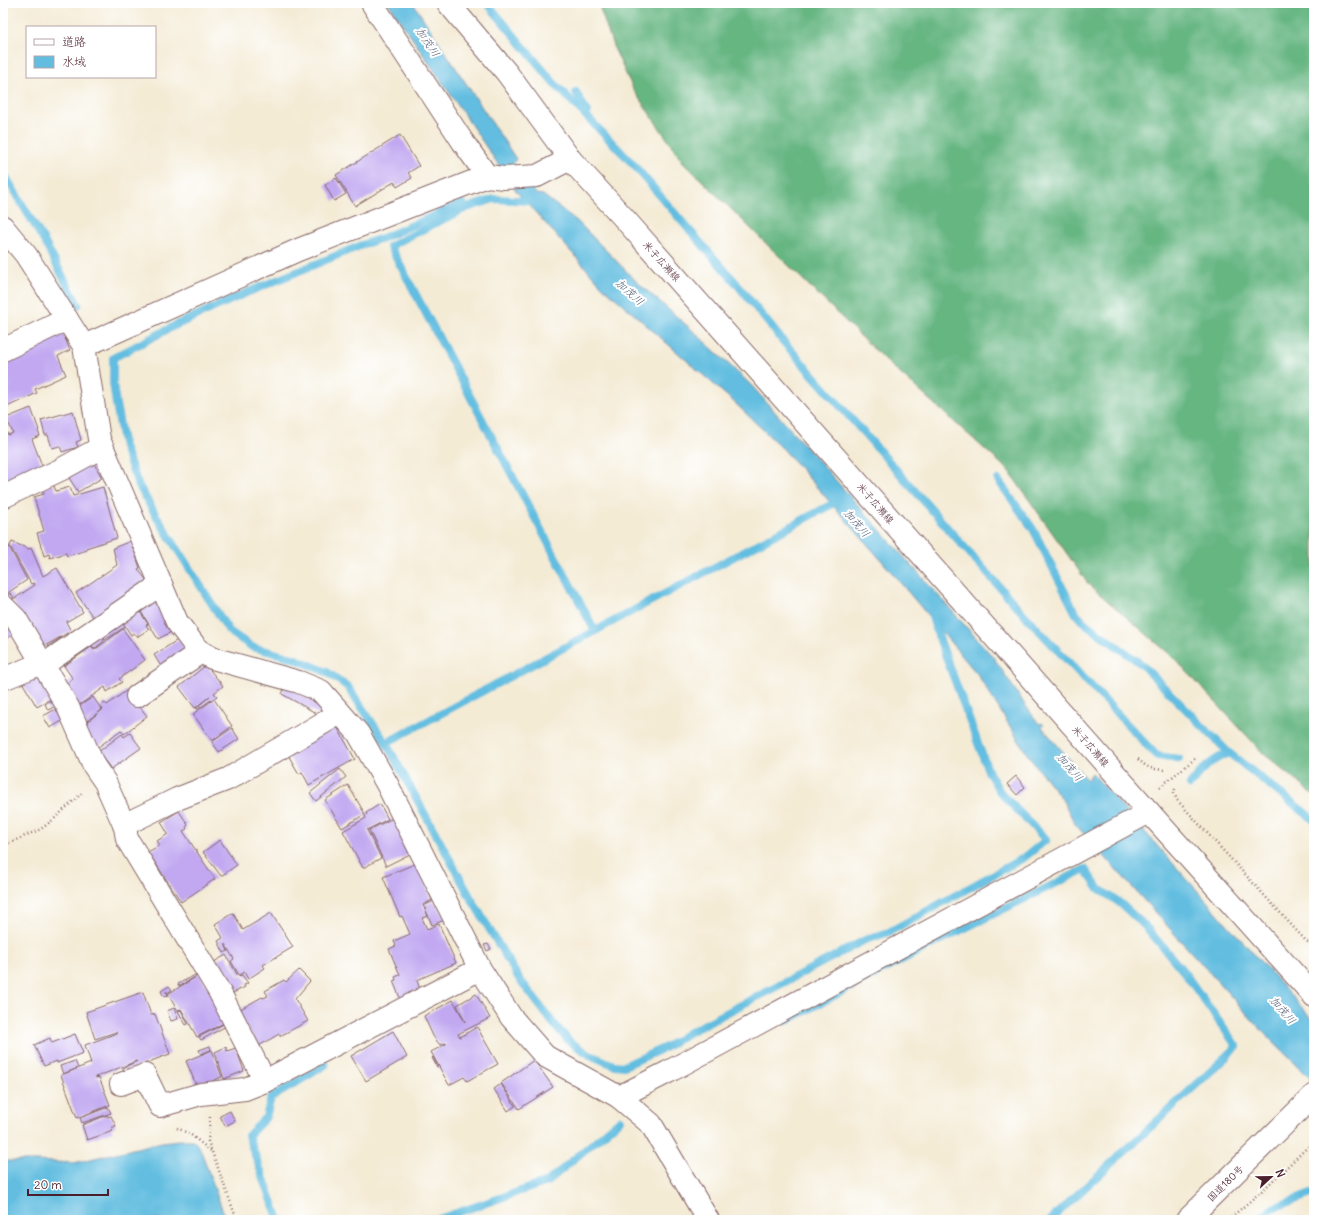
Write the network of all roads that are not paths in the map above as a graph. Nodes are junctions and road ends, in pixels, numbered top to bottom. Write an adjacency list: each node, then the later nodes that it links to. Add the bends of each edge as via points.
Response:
1 (372, 3): 4 (main road, via 463,142)
2 (448, 3): 3 (main road, 米子広瀬線, via 507,73)
3 (570, 159): 4 (main road, via 537,176); 18 (main road, 米子広瀬線)
4 (495, 177): 7 (main road, via 298,250)
5 (3, 226): 6 (main road, via 26,255)
6 (67, 320): 7 (main road); 8 (main road)
7 (84, 346): 9 (main road)
8 (3, 350)
9 (102, 447): 10 (main road); 11 (main road)
10 (3, 497)
11 (161, 584): 13 (main road, via 177,622); 14 (main road, via 52,659)
12 (3, 606): 14 (main road, via 16,619)
13 (201, 652): 16 (main road); 17 (main road, via 212,658 299,682 321,691)
14 (42, 663): 15 (main road); 19 (main road, via 68,707)
15 (3, 679)
16 (137, 696)
17 (340, 713): 19 (main road, via 228,779 176,799); 20 (main road, via 358,733 387,784)
18 (1144, 808): 21 (main road, 米子広瀬線); 25 (main road, via 1000,894)
19 (124, 825): 22 (main road, via 127,839 219,991)
20 (480, 969): 22 (main road); 25 (main road, via 511,1017 546,1056)
21 (1314, 996)
22 (265, 1081): 23 (main road, via 245,1089 201,1094 160,1106 146,1076)
23 (121, 1084)
24 (1314, 1095): 27 (main road, 国道180号)
25 (619, 1097): 26 (main road, via 651,1124)
26 (708, 1220)
27 (1187, 1220)

